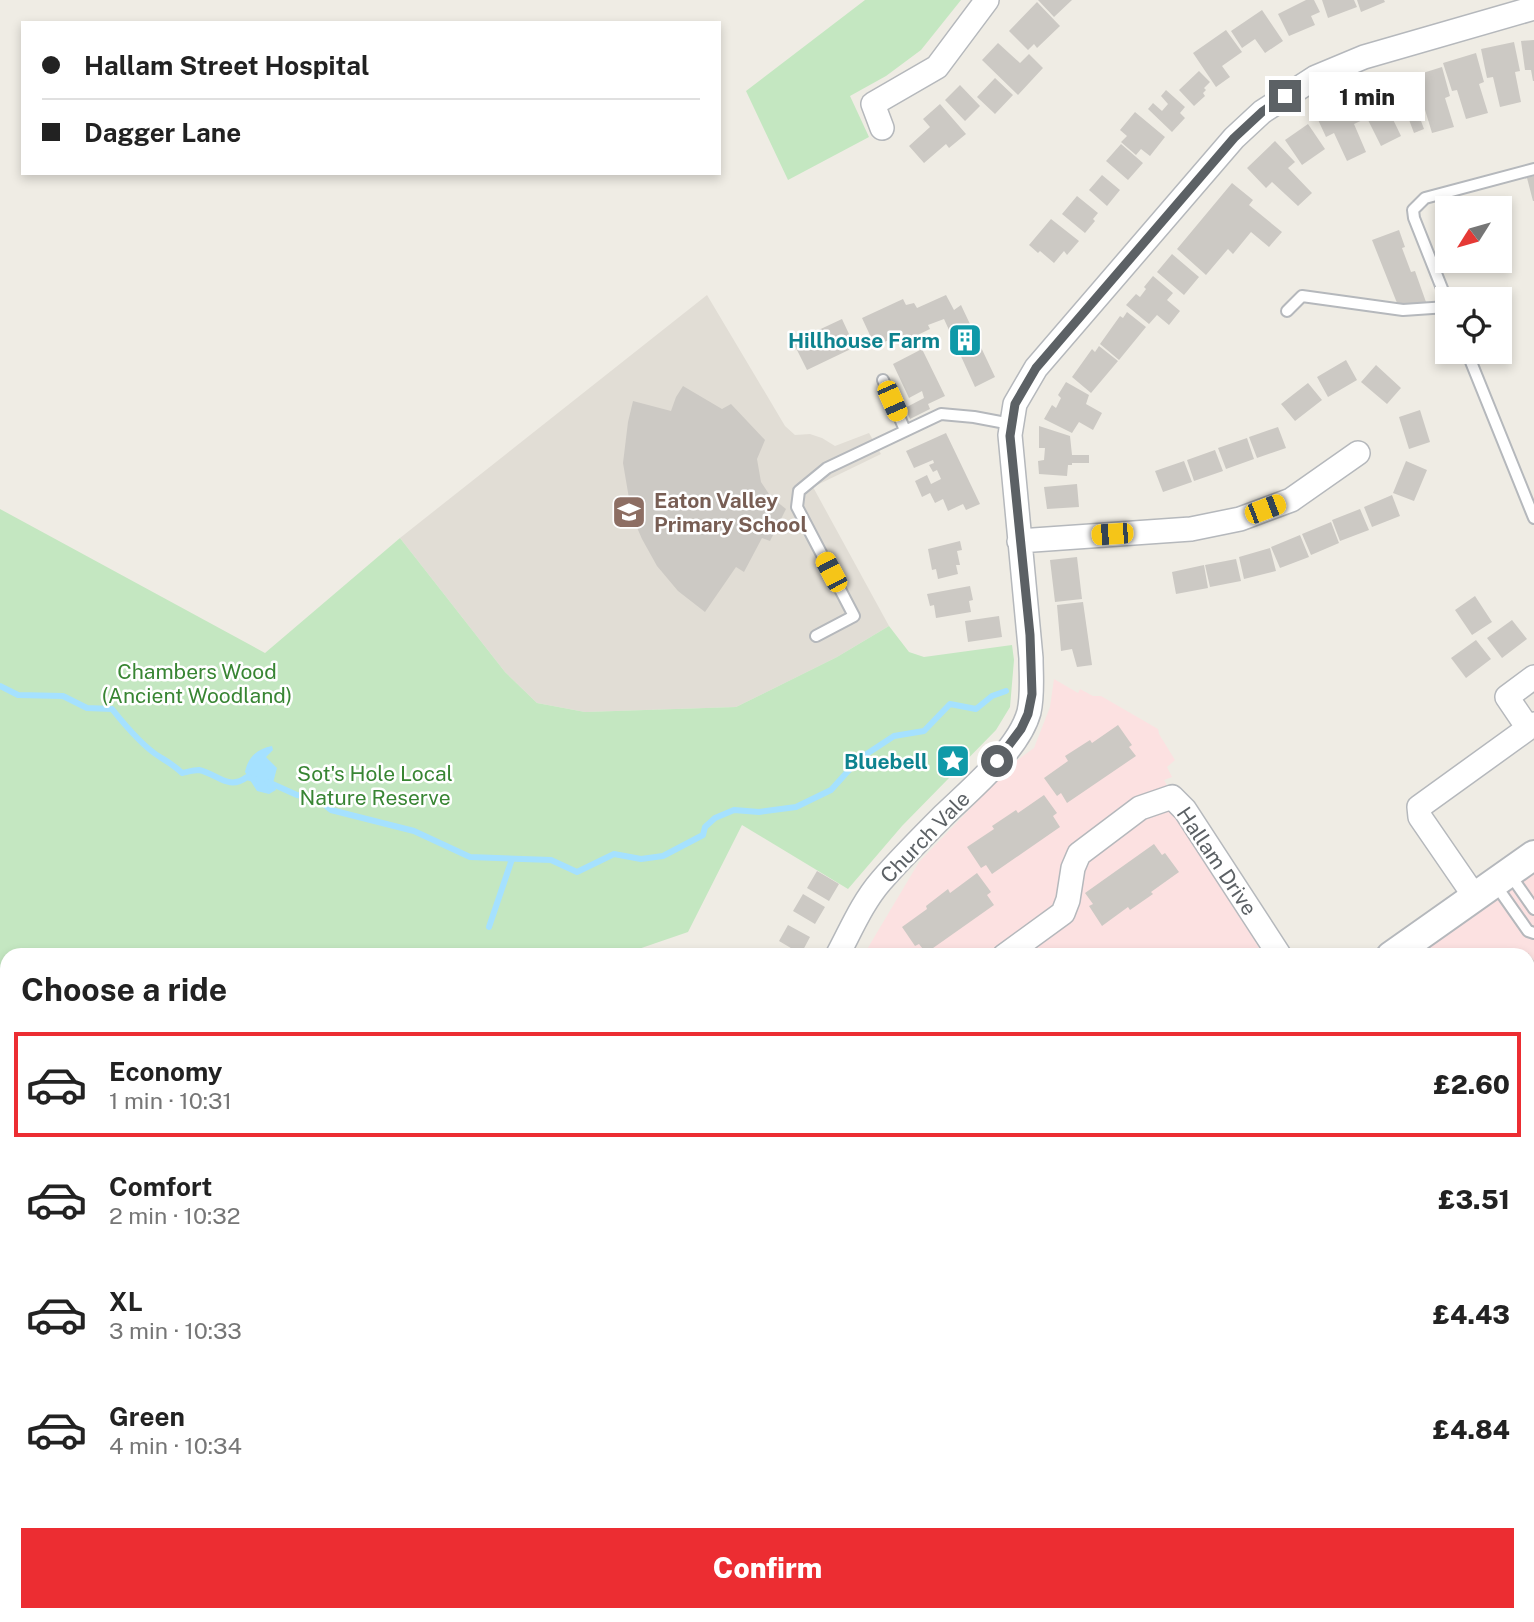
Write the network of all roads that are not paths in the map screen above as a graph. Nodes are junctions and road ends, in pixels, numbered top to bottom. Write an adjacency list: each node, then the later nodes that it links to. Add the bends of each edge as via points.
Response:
1 (986, 0): 3 (street, via 937,67 873,104)
2 (1534, 8): 11 (street, via 1364,57 1316,77 1262,112 1234,138 1036,368 1015,404)
3 (882, 128)
4 (1534, 169): 5 (lane, via 1425,198 1413,210)
5 (1441, 287)
6 (1435, 308): 7 (lane, via 1403,310 1302,296)
7 (1287, 311)
8 (1473, 364): 13 (lane)
9 (883, 380): 10 (lane)
10 (905, 430): 11 (lane, via 941,414 974,417); 15 (lane, via 827,468 799,491 797,508 853,616)
11 (1011, 430): 14 (street, Church Vale)
12 (1358, 453): 14 (street, via 1291,500 1240,519 1191,529)
13 (1534, 518)
14 (1019, 541): 22 (street, Church Vale, via 1031,658 1028,714 983,777 879,884)
15 (816, 636)
16 (1534, 677): 17 (street, via 1507,698)
17 (1531, 726): 19 (street, via 1419,807 1420,817)
18 (1534, 855): 19 (street)
19 (1493, 884): 20 (lane); 21 (lane); 25 (street)
20 (1534, 909)
21 (1534, 933)
22 (841, 948)
23 (1015, 948): 24 (street, Hallam Drive, via 1063,913 1079,854 1140,808 1172,797)
24 (1275, 948)
25 (1402, 948)

